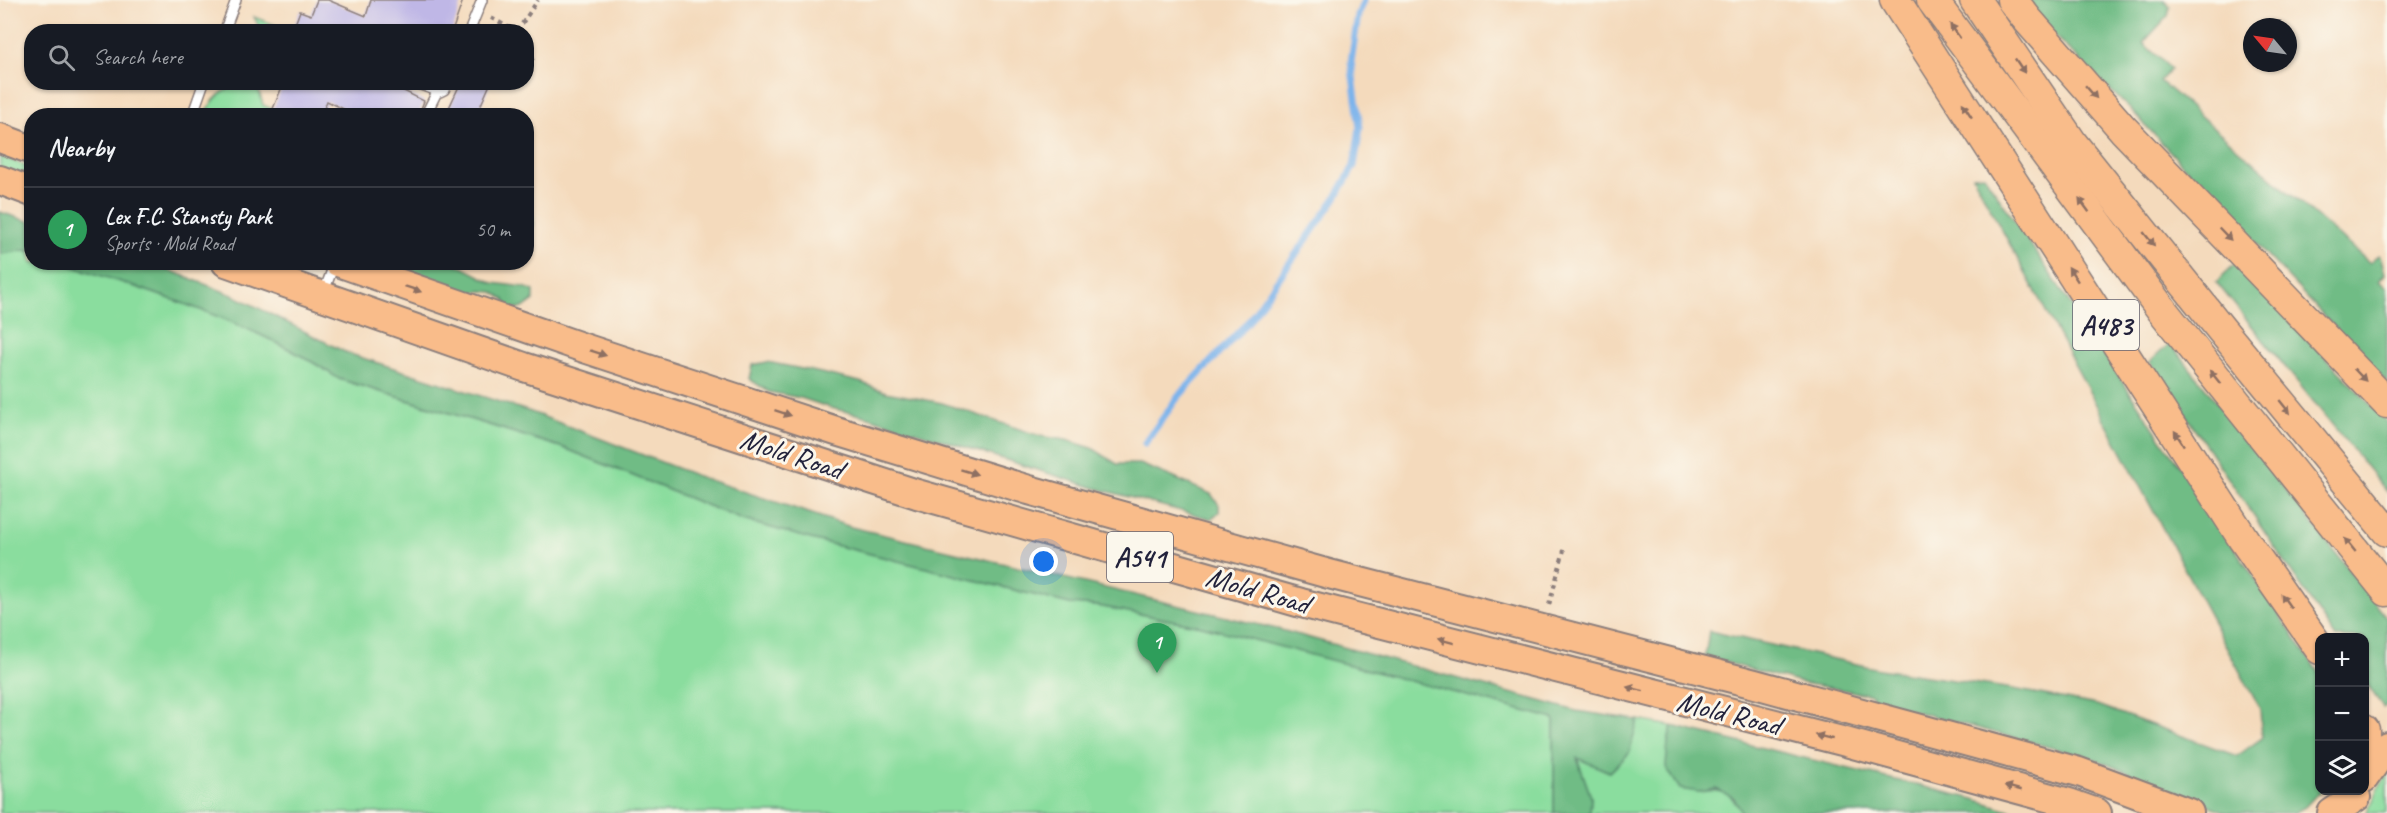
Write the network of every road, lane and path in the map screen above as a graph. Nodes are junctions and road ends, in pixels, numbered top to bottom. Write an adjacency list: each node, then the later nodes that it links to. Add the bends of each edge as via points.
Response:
1 (236, 0): 9 (lane)
2 (482, 0): 8 (lane)
3 (538, 0): 12 (path)
4 (1895, 0): 31 (highway, A483, one-way to 4, via 2244,540)
5 (1932, 0): 30 (highway, A483, one-way to 5, via 2162,310)
6 (1975, 0): 28 (highway, one-way to 28, via 2072,143)
7 (2012, 0): 27 (highway, one-way to 27, via 2123,129)
8 (477, 12): 10 (lane); 11 (path)
9 (227, 24)
10 (472, 24)
11 (502, 24)
12 (522, 24)
13 (201, 90): 17 (lane)
14 (432, 90): 16 (lane)
15 (443, 90): 16 (lane)
16 (437, 92): 18 (lane)
17 (195, 108)
18 (429, 108)
19 (0, 138): 20 (main road)
20 (24, 147)
21 (0, 180): 22 (main road)
22 (24, 189)
23 (249, 270): 26 (main road, Mold Road / A541)
24 (333, 270): 26 (lane)
25 (360, 270): 32 (main road, Mold Road / A541, one-way to 32, via 836,431 1318,571)
26 (322, 296): 32 (main road, Mold Road / A541, one-way to 26, via 1301,603 917,494)
27 (2387, 403)
28 (2387, 531)
29 (1564, 550): 32 (path)
30 (2387, 591)
31 (2315, 643)
32 (1539, 647): 36 (main road, Mold Road / A541, one-way to 32, via 1842,741); 37 (main road, Mold Road / A541, via 2079,772)
33 (2387, 746): 34 (main road)
34 (2369, 775)
35 (2357, 795): 38 (main road)
36 (2097, 813)
37 (2189, 813)
38 (2332, 813)

